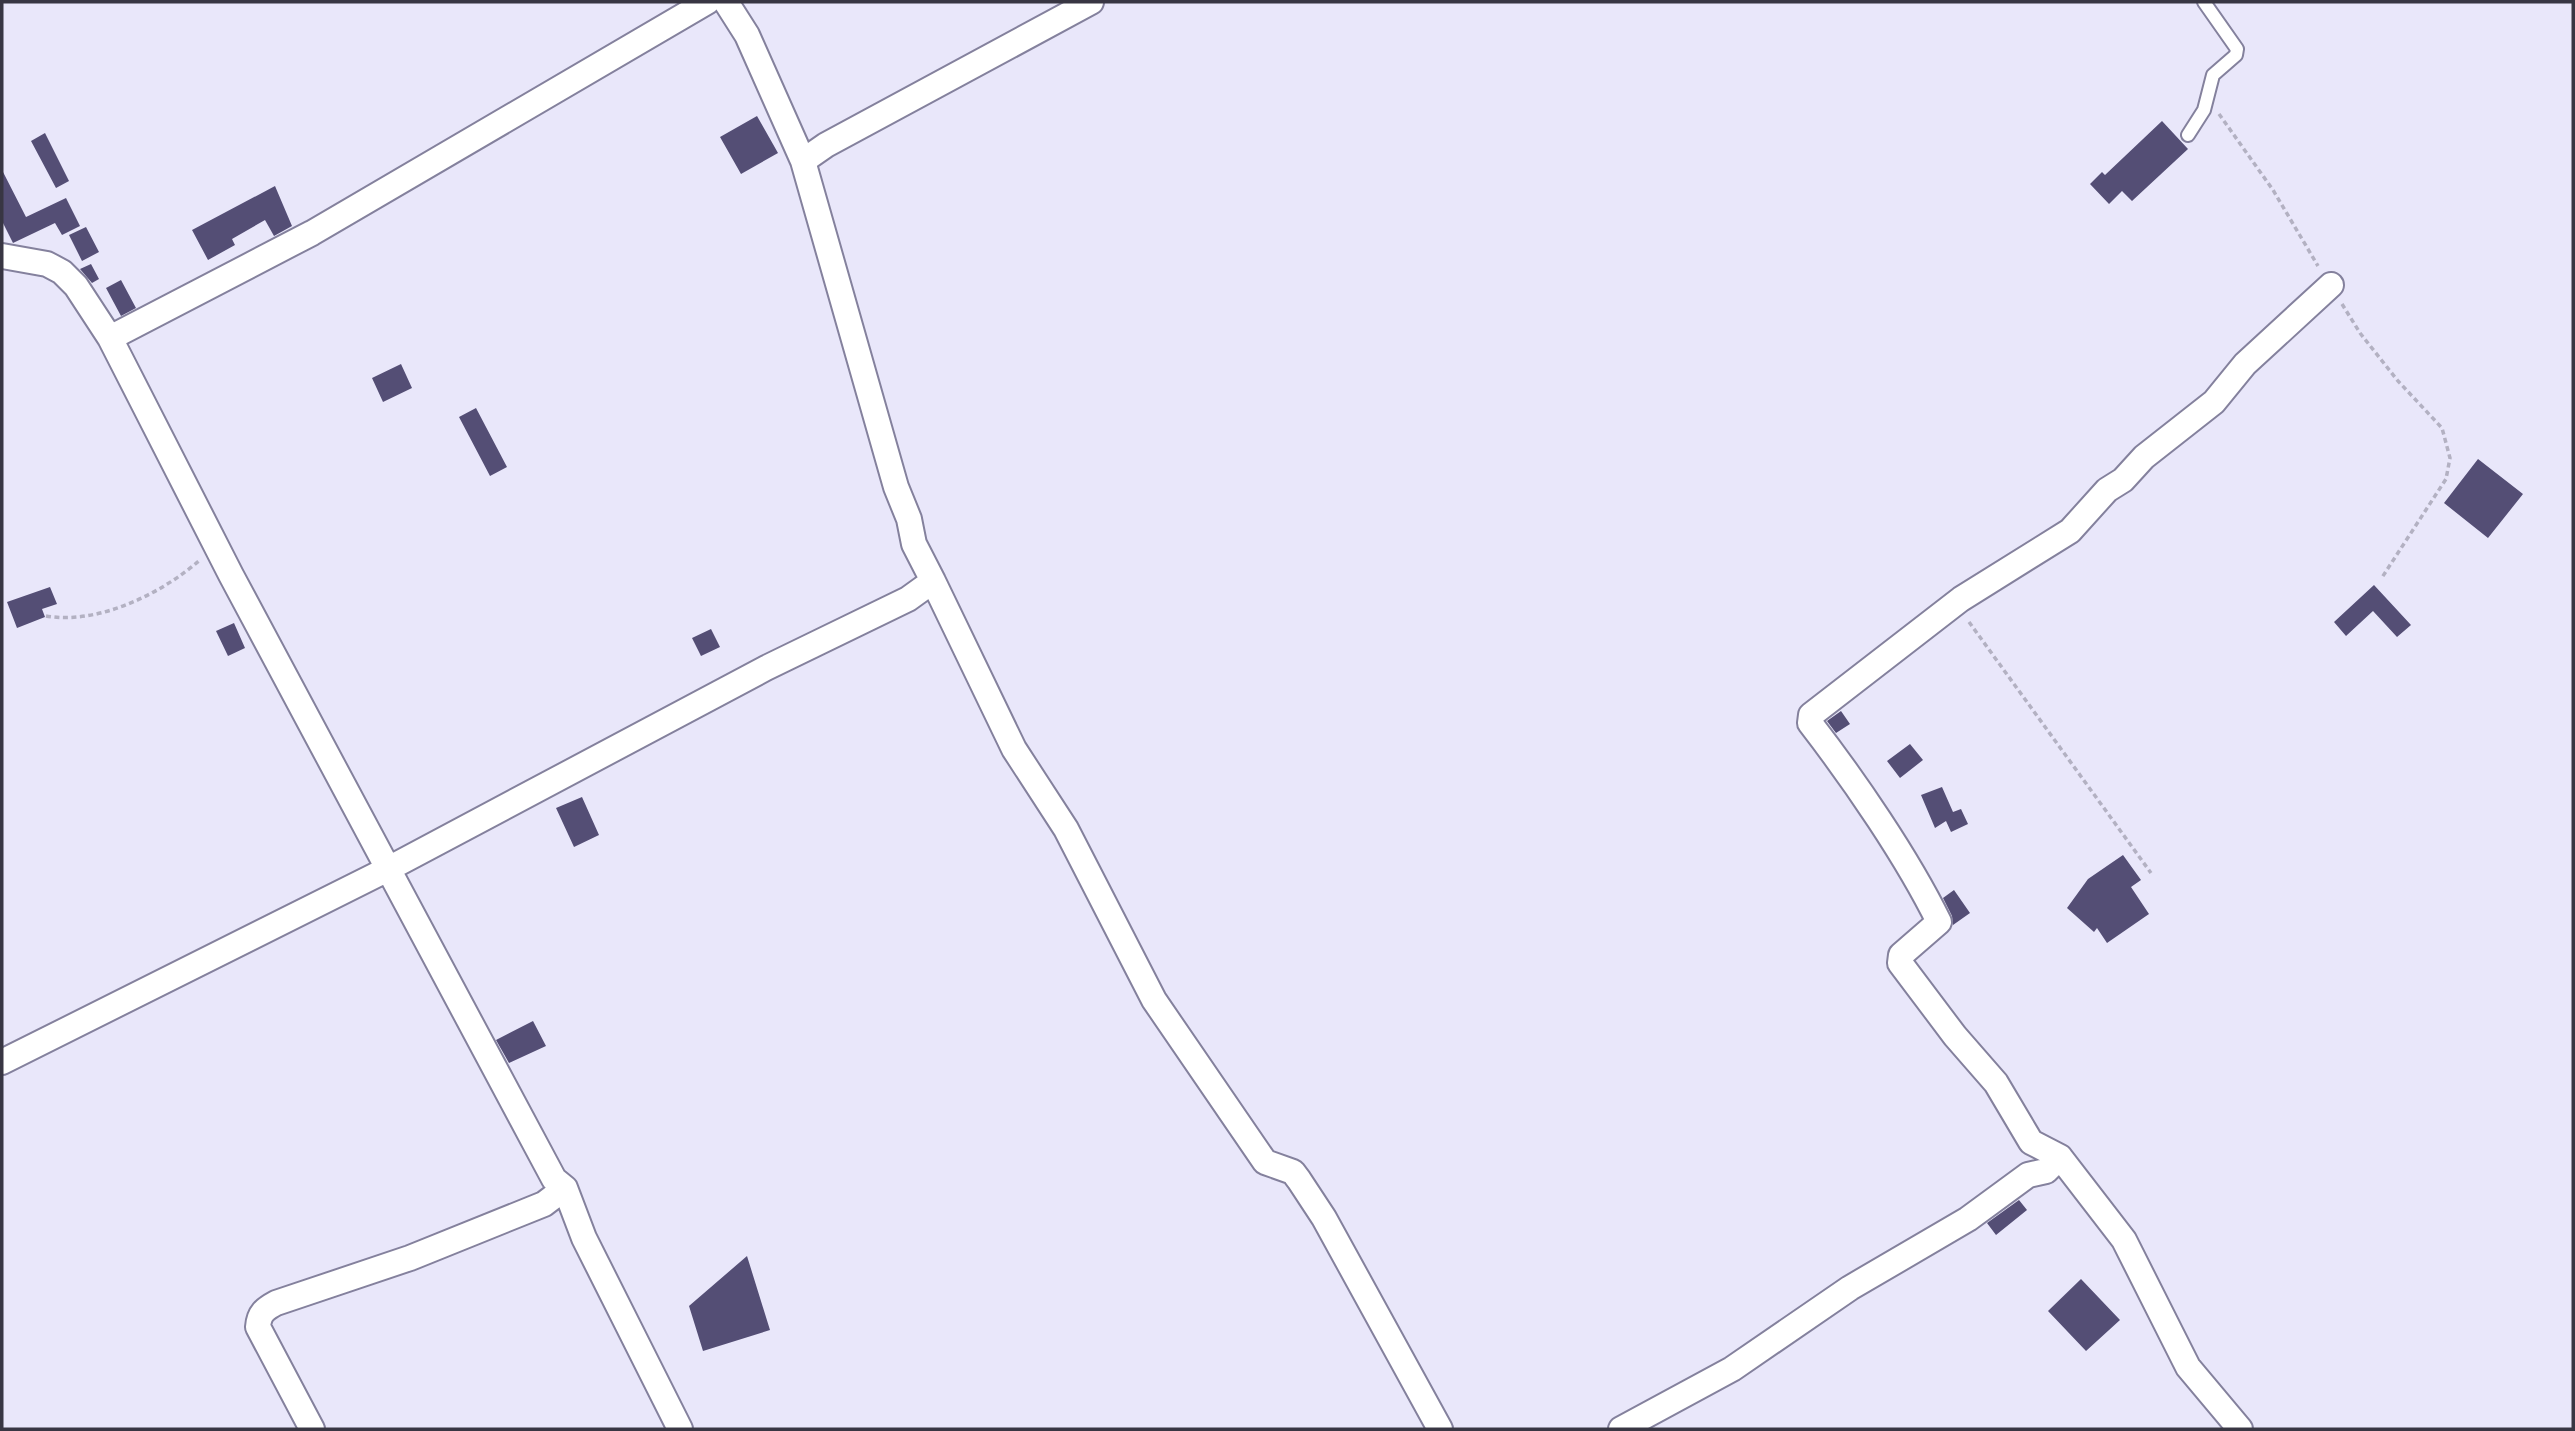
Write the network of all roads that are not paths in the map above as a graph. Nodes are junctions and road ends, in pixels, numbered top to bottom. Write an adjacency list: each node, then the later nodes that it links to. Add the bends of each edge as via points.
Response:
1 (707, 2): 9 (street, via 312,233)
2 (726, 2): 6 (street, via 747,35)
3 (1091, 2): 6 (street)
4 (2204, 2): 5 (lane, via 2237,49 2213,75 2204,110)
5 (2188, 135)
6 (803, 161): 10 (street, via 896,487 914,544)
7 (2, 256): 9 (street, via 47,264 62,272)
8 (2331, 285): 13 (street, via 2245,365 2214,402 2107,489 2070,531 1955,603 1811,715 1810,723 1839,760 1939,922 1901,955 1900,963 1996,1083 2031,1142)
9 (110, 338): 11 (street)
10 (933, 581): 11 (street, via 908,599 766,668); 17 (street, via 1014,749 1066,829 1154,1000 1260,1156 1300,1180)
11 (388, 869): 12 (street); 14 (street, via 554,1180)
12 (2, 1062)
13 (2060, 1157): 18 (street, via 2046,1171 2028,1175 1968,1219 1850,1288 1732,1368); 19 (street, via 2124,1240 2188,1367)
14 (565, 1188): 15 (street, via 544,1204 264,1310 258,1326); 16 (street, via 584,1238)
15 (312, 1429)
16 (680, 1429)
17 (1440, 1429)
18 (1621, 1429)
19 (2240, 1429)

